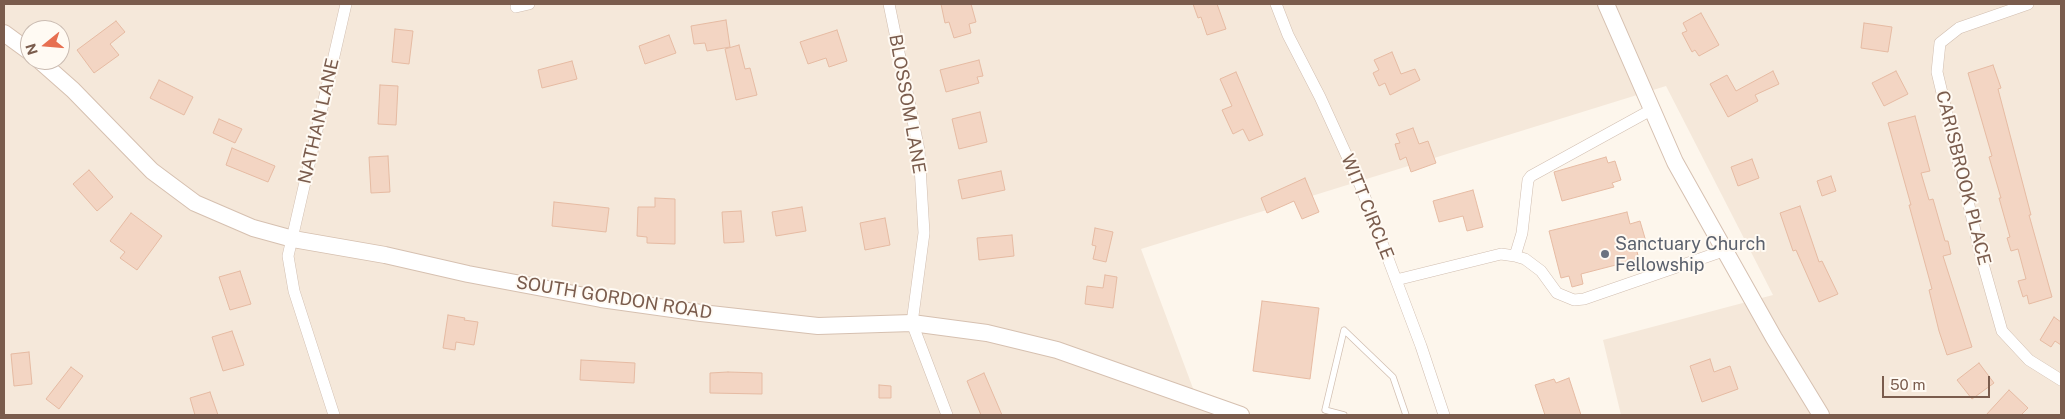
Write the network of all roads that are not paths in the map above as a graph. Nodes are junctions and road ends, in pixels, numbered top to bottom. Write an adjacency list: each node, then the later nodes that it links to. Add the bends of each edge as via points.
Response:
1 (346, 4): 12 (street, NATHAN LANE)
2 (529, 4): 7 (street)
3 (889, 4): 16 (street, BLOSSOM LANE, via 919,150 924,233)
4 (1276, 4): 15 (street, WITT CIRCLE, via 1361,187)
5 (1606, 4): 11 (street)
6 (2028, 4): 17 (street, CARISBROOK PLACE, via 1959,28 1940,43 1937,72 2002,331 2029,360)
7 (516, 7)
8 (4, 32): 9 (street)
9 (20, 44)
10 (51, 70): 12 (street, SOUTH GORDON ROAD, via 152,171 195,203 252,228)
11 (1651, 110): 13 (street, via 1679,168); 14 (street, via 1531,176)
12 (293, 239): 16 (street, SOUTH GORDON ROAD, via 601,299 701,313 818,326); 18 (street, NATHAN LANE, via 288,256 294,291)
13 (1726, 250): 14 (street, via 1574,300 1557,294 1542,272 1525,259); 24 (street)
14 (1515, 256): 15 (street, via 1501,254)
15 (1396, 280): 23 (street, WITT CIRCLE)
16 (912, 323): 19 (street); 20 (street, SOUTH GORDON ROAD, via 987,333 1057,350)
17 (2061, 380)
18 (334, 415)
19 (947, 415)
20 (1241, 415)
21 (1344, 415): 22 (lane, via 1325,410 1344,330 1393,377)
22 (1406, 415)
23 (1444, 415)
24 (1821, 415)

